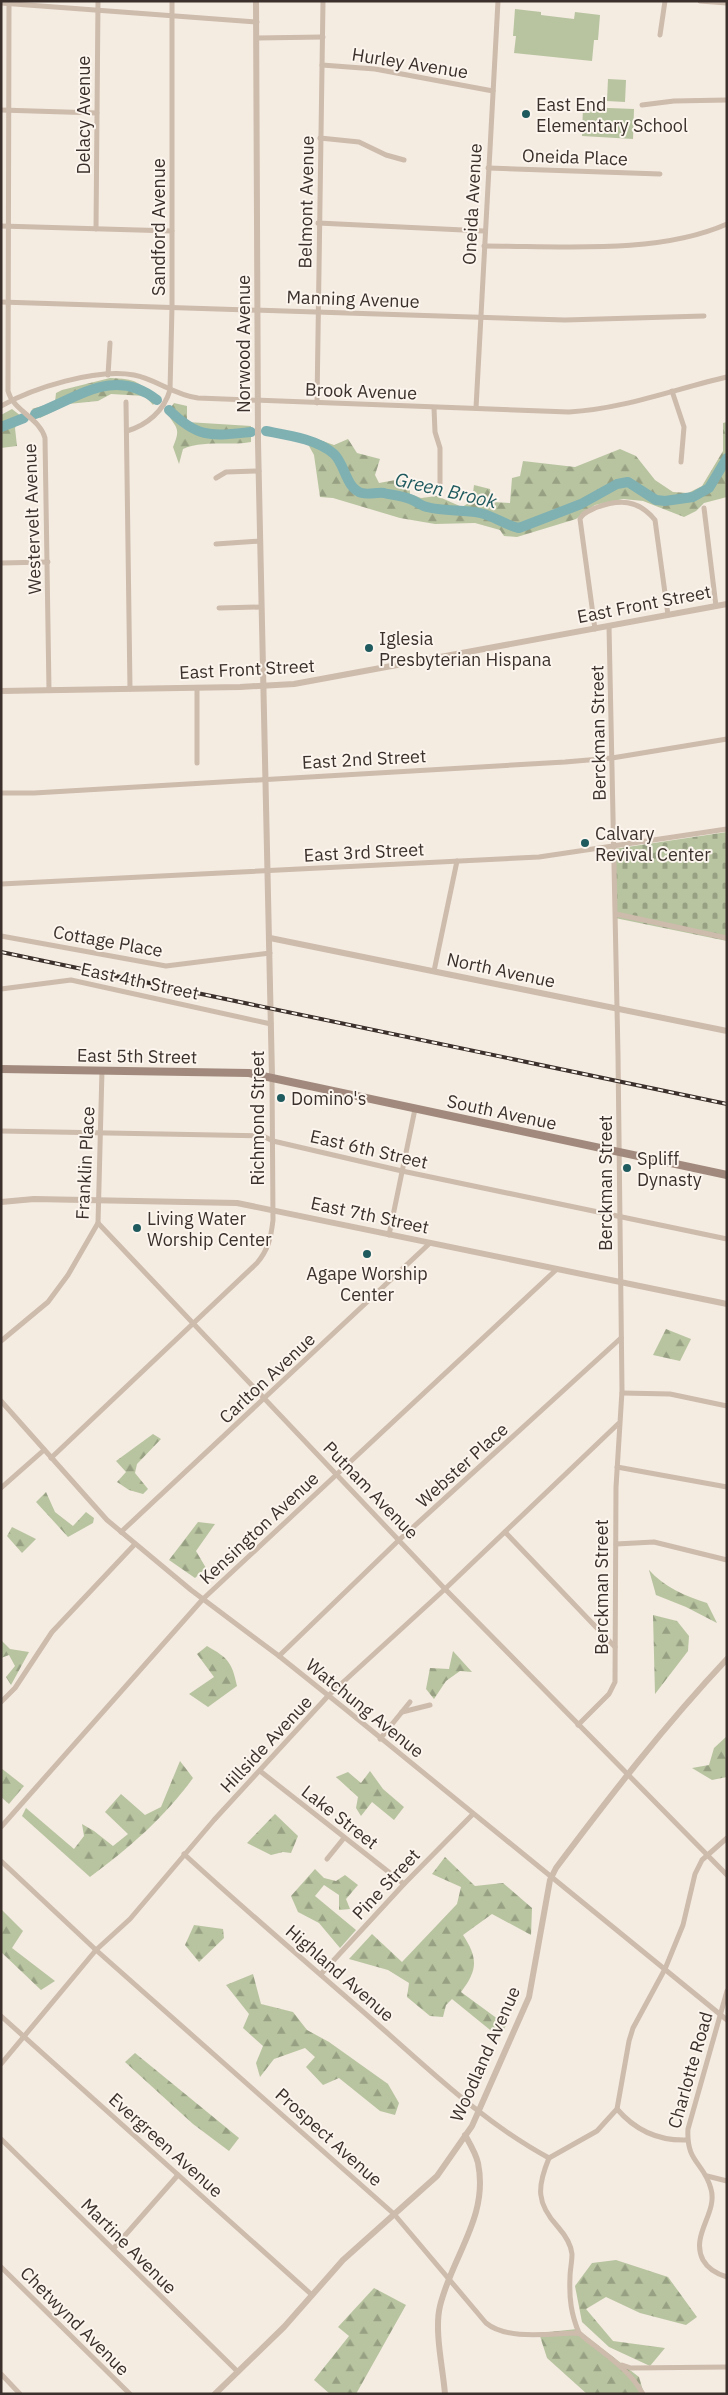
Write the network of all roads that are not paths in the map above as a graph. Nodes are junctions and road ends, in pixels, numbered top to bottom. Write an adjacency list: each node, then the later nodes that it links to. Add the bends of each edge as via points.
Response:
1 (98, 1): 11 (street, Delacy Avenue)
2 (172, 1): 12 (street, Sandford Avenue)
3 (256, 1): 13 (street, Norwood Avenue)
4 (323, 1): 15 (street, Belmont Avenue)
5 (498, 1): 18 (street, Oneida Avenue)
6 (665, 1): 14 (street)
7 (700, 1): 10 (street)
8 (9, 2): 9 (street); 11 (street); 22 (street)
9 (1, 3)
10 (727, 3)
11 (98, 8): 12 (street); 23 (street, Delacy Avenue)
12 (172, 14): 13 (street); 33 (street, Sandford Avenue)
13 (256, 22): 16 (street, Norwood Avenue)
14 (660, 34)
15 (323, 37): 16 (street); 17 (street, Belmont Avenue)
16 (257, 38): 38 (street, Norwood Avenue)
17 (322, 65): 18 (street, Hurley Avenue, via 375,69); 24 (street, Belmont Avenue)
18 (493, 91): 26 (street, Oneida Avenue)
19 (727, 100): 20 (street)
20 (642, 105)
21 (1, 110): 22 (street)
22 (8, 110): 23 (street); 31 (street)
23 (97, 114): 32 (street, Delacy Avenue)
24 (320, 138): 25 (street, via 359,142); 28 (street, Belmont Avenue)
25 (404, 160)
26 (488, 168): 27 (street, Oneida Place); 34 (street, Oneida Avenue)
27 (660, 174)
28 (318, 223): 34 (street); 39 (street, Belmont Avenue)
29 (727, 224): 35 (street, via 704,234 619,246)
30 (1, 226): 31 (street)
31 (8, 226): 32 (street); 36 (street)
32 (96, 229): 33 (street)
33 (172, 230): 37 (street, Sandford Avenue)
34 (484, 231): 35 (street, Oneida Avenue)
35 (484, 246): 40 (street, Oneida Avenue)
36 (4, 302): 37 (street, Manning Avenue); 47 (street)
37 (172, 307): 38 (street, Manning Avenue); 45 (street, Sandford Avenue)
38 (257, 310): 39 (street, Manning Avenue); 48 (street, Norwood Avenue)
39 (318, 312): 40 (street, Manning Avenue); 50 (street, Belmont Avenue)
40 (480, 316): 41 (street, Manning Avenue, via 565,320); 53 (street, Oneida Avenue)
41 (704, 316)
42 (110, 343): 43 (street)
43 (108, 375): 45 (street, Brook Avenue, via 134,375); 47 (street, Brook Avenue, via 48,387)
44 (727, 377): 46 (street, Brook Avenue)
45 (170, 390): 48 (street, Brook Avenue, via 198,398); 54 (street, Sandford Avenue, via 158,412 143,425)
46 (672, 391): 53 (street, Brook Avenue, via 585,411); 55 (street, via 684,427)
47 (11, 401): 51 (street, Brook Avenue); 62 (street, Westervelt Avenue, via 33,421 44,438)
48 (258, 401): 50 (street, Brook Avenue); 56 (street, Norwood Avenue)
49 (126, 402): 54 (street)
50 (317, 403): 52 (street, Brook Avenue)
51 (1, 406)
52 (434, 408): 53 (street, Brook Avenue); 58 (street, via 435,432 440,448)
53 (476, 408)
54 (127, 431): 73 (street)
55 (681, 462)
56 (259, 471): 57 (street, via 226,472); 60 (street, Norwood Avenue)
57 (216, 478)
58 (440, 485)
59 (704, 508): 65 (street)
60 (260, 540): 61 (street); 66 (street, Norwood Avenue)
61 (216, 544)
62 (48, 562): 63 (street); 75 (street, Westervelt Avenue)
63 (1, 563)
64 (727, 604): 65 (street, East Front Street)
65 (716, 606): 68 (street, East Front Street)
66 (261, 607): 67 (street); 71 (street, Norwood Avenue)
67 (219, 608)
68 (668, 615): 69 (street, East Front Street); 70 (street, via 655,520 639,504 613,502 586,512 580,519)
69 (609, 626): 70 (street, East Front Street); 77 (street, Berckman Street)
70 (595, 629): 71 (street, East Front Street, via 322,680)
71 (264, 686): 72 (street, East Front Street); 79 (street, Richmond Street)
72 (196, 688): 73 (street, East Front Street); 78 (street)
73 (130, 689): 75 (street, East Front Street)
74 (1, 690): 75 (street, East Front Street)
75 (49, 690)
76 (727, 740): 77 (street, East 2nd Street)
77 (612, 758): 79 (street, East 2nd Street); 82 (street, Berckman Street)
78 (197, 763)
79 (266, 779): 80 (street, East 2nd Street); 84 (street, Richmond Street)
80 (1, 793)
81 (727, 829): 82 (street, East 3rd Street)
82 (614, 847): 83 (street, East 3rd Street, via 539,857); 86 (street, Berckman Street)
83 (456, 861): 84 (street, East 3rd Street); 91 (street)
84 (268, 871): 85 (street, East 3rd Street); 88 (street, Richmond Street)
85 (1, 884)
86 (616, 914): 89 (street); 93 (street, Berckman Street)
87 (1, 936): 90 (street, Cottage Place, via 166,966)
88 (270, 938): 90 (street, Richmond Street); 91 (street, North Avenue)
89 (727, 938)
90 (270, 953): 94 (street, Richmond Street)
91 (434, 971): 93 (street, North Avenue)
92 (1, 989): 94 (street, East 4th Street, via 71,980)
93 (617, 1009): 95 (street, North Avenue); 103 (street, Berckman Street)
94 (272, 1024): 98 (street, Richmond Street)
95 (727, 1031)
96 (1, 1068): 97 (main road, East 5th Street)
97 (102, 1070): 98 (main road, East 5th Street, via 248,1073); 101 (street, Franklin Place)
98 (272, 1077): 99 (main road, South Avenue); 102 (street, Richmond Street)
99 (415, 1110): 103 (main road, South Avenue); 104 (street)
100 (1, 1131): 101 (street, East 6th Street)
101 (101, 1133): 102 (street, East 6th Street, via 263,1136); 106 (street, Franklin Place)
102 (273, 1141): 104 (street, East 6th Street); 108 (street, Richmond Street)
103 (618, 1152): 105 (main road, South Avenue); 109 (street, Berckman Street)
104 (402, 1171): 109 (street, East 6th Street); 111 (street)
105 (727, 1175)
106 (100, 1199): 107 (street, East 7th Street); 108 (street, East 7th Street, via 238,1203); 110 (street, Franklin Place)
107 (1, 1202)
108 (273, 1208): 111 (street, East 7th Street); 117 (street, Richmond Street, via 270,1240 265,1253)
109 (619, 1217): 112 (street, East 6th Street); 115 (street, Berckman Street)
110 (98, 1223): 117 (street, Putnam Avenue); 119 (street, Franklin Place, via 48,1302)
111 (389, 1235): 113 (street, East 7th Street)
112 (727, 1239)
113 (430, 1243): 114 (street, East 7th Street); 121 (street, Carlton Avenue)
114 (556, 1269): 115 (street, East 7th Street); 128 (street, Kensington Avenue)
115 (620, 1282): 116 (street, East 7th Street); 118 (street, Berckman Street)
116 (727, 1304)
117 (194, 1324): 121 (street, Putnam Avenue); 126 (street, Richmond Street)
118 (621, 1338): 120 (street, Berckman Street); 133 (street, Webster Place)
119 (1, 1341)
120 (622, 1393): 123 (street, via 670,1394); 124 (street, Berckman Street)
121 (265, 1399): 128 (street, Putnam Avenue); 131 (street, Carlton Avenue)
122 (1, 1401): 125 (street, Watchung Avenue)
123 (727, 1406)
124 (618, 1424): 127 (street, Berckman Street); 132 (street, Hillside Avenue)
125 (44, 1450): 126 (street, Watchung Avenue); 130 (street)
126 (51, 1458): 131 (street, Watchung Avenue)
127 (617, 1466): 129 (street); 135 (street, Berckman Street)
128 (337, 1475): 133 (street, Putnam Avenue); 138 (street, Kensington Avenue)
129 (727, 1487)
130 (1, 1488)
131 (121, 1532): 134 (street, Watchung Avenue)
132 (505, 1532): 137 (street, Hillside Avenue); 139 (street)
133 (400, 1540): 137 (street, Putnam Avenue); 140 (street, Webster Place)
134 (135, 1544): 138 (street, Watchung Avenue); 143 (street, via 52,1632 15,1688)
135 (616, 1544): 136 (street, via 654,1542); 139 (street, Berckman Street)
136 (727, 1560)
137 (445, 1589): 142 (street, Hillside Avenue); 147 (street, Putnam Avenue)
138 (203, 1599): 140 (street, Watchung Avenue); 152 (street, Kensington Avenue)
139 (615, 1647): 147 (street, Berckman Street, via 615,1682 609,1694)
140 (279, 1656): 142 (street, Watchung Avenue)
141 (727, 1659): 150 (street, Woodland Avenue)
142 (328, 1696): 148 (street, Watchung Avenue); 149 (street, Hillside Avenue)
143 (1, 1702)
144 (410, 1702): 146 (street)
145 (430, 1705): 146 (street)
146 (402, 1712): 148 (street)
147 (578, 1725): 150 (street, Putnam Avenue)
148 (380, 1739): 151 (street, Watchung Avenue)
149 (260, 1771): 153 (street, Lake Street); 155 (street, Hillside Avenue)
150 (626, 1774): 156 (street); 160 (street, Woodland Avenue)
151 (473, 1814): 160 (street, Watchung Avenue); 161 (street, Pine Street)
152 (1, 1827)
153 (344, 1838): 157 (street); 161 (street, Lake Street)
154 (727, 1838): 156 (street)
155 (184, 1854): 162 (street, Hillside Avenue, via 130,1919); 164 (street, Highland Avenue)
156 (707, 1855): 159 (street); 163 (street, via 695,1874 683,1925)
157 (327, 1859)
158 (1, 1860): 162 (street, Prospect Avenue)
159 (727, 1875)
160 (550, 1878): 163 (street, Watchung Avenue); 172 (street, Woodland Avenue, via 529,1998)
161 (404, 1884): 164 (street, Pine Street)
162 (96, 1950): 169 (street, Hillside Avenue); 180 (street, Prospect Avenue)
163 (665, 1970): 167 (street, Watchung Avenue); 171 (street, via 629,2041)
164 (321, 1974): 172 (street, Highland Avenue)
165 (727, 1991): 167 (street, Charlotte Road)
166 (1, 2016): 169 (street, Evergreen Avenue)
167 (721, 2016): 168 (street, Watchung Avenue); 175 (street, Charlotte Road)
168 (727, 2020)
169 (25, 2038): 170 (street, Hillside Avenue); 177 (street, Evergreen Avenue)
170 (1, 2064)
171 (617, 2109): 175 (street, Charlotte Road, via 628,2121 649,2134 664,2139); 176 (street, via 597,2131)
172 (478, 2112): 173 (street, Woodland Avenue); 176 (street, Highland Avenue)
173 (466, 2135): 180 (street, Woodland Avenue, via 436,2176); 183 (street, via 478,2161 480,2199 472,2226)
174 (1, 2139): 181 (street, Martine Avenue)
175 (687, 2140): 178 (street, via 689,2152)
176 (549, 2158): 186 (street, via 543,2172 540,2199 569,2243 572,2254 570,2304)
177 (178, 2175): 181 (street); 185 (street, Evergreen Avenue)
178 (706, 2176): 179 (street); 184 (street, via 712,2190 712,2202 699,2238 698,2251 714,2273)
179 (727, 2181)
180 (394, 2214): 183 (street, Prospect Avenue); 185 (street, Woodland Avenue, via 343,2260)
181 (113, 2250): 189 (street, Martine Avenue)
182 (1, 2267): 192 (street, Chetwynd Avenue)
183 (448, 2277): 186 (street, Prospect Avenue, via 494,2329 508,2334); 194 (street, via 438,2318)
184 (727, 2278)
185 (312, 2295): 189 (street, Woodland Avenue)
186 (579, 2333): 187 (street)
187 (622, 2365): 188 (street, via 631,2368); 195 (street)
188 (727, 2367)
189 (238, 2372): 193 (street, Woodland Avenue)
190 (1, 2374): 191 (street)
191 (20, 2394)
192 (130, 2394)
193 (215, 2394)
194 (445, 2394)
195 (644, 2394)

